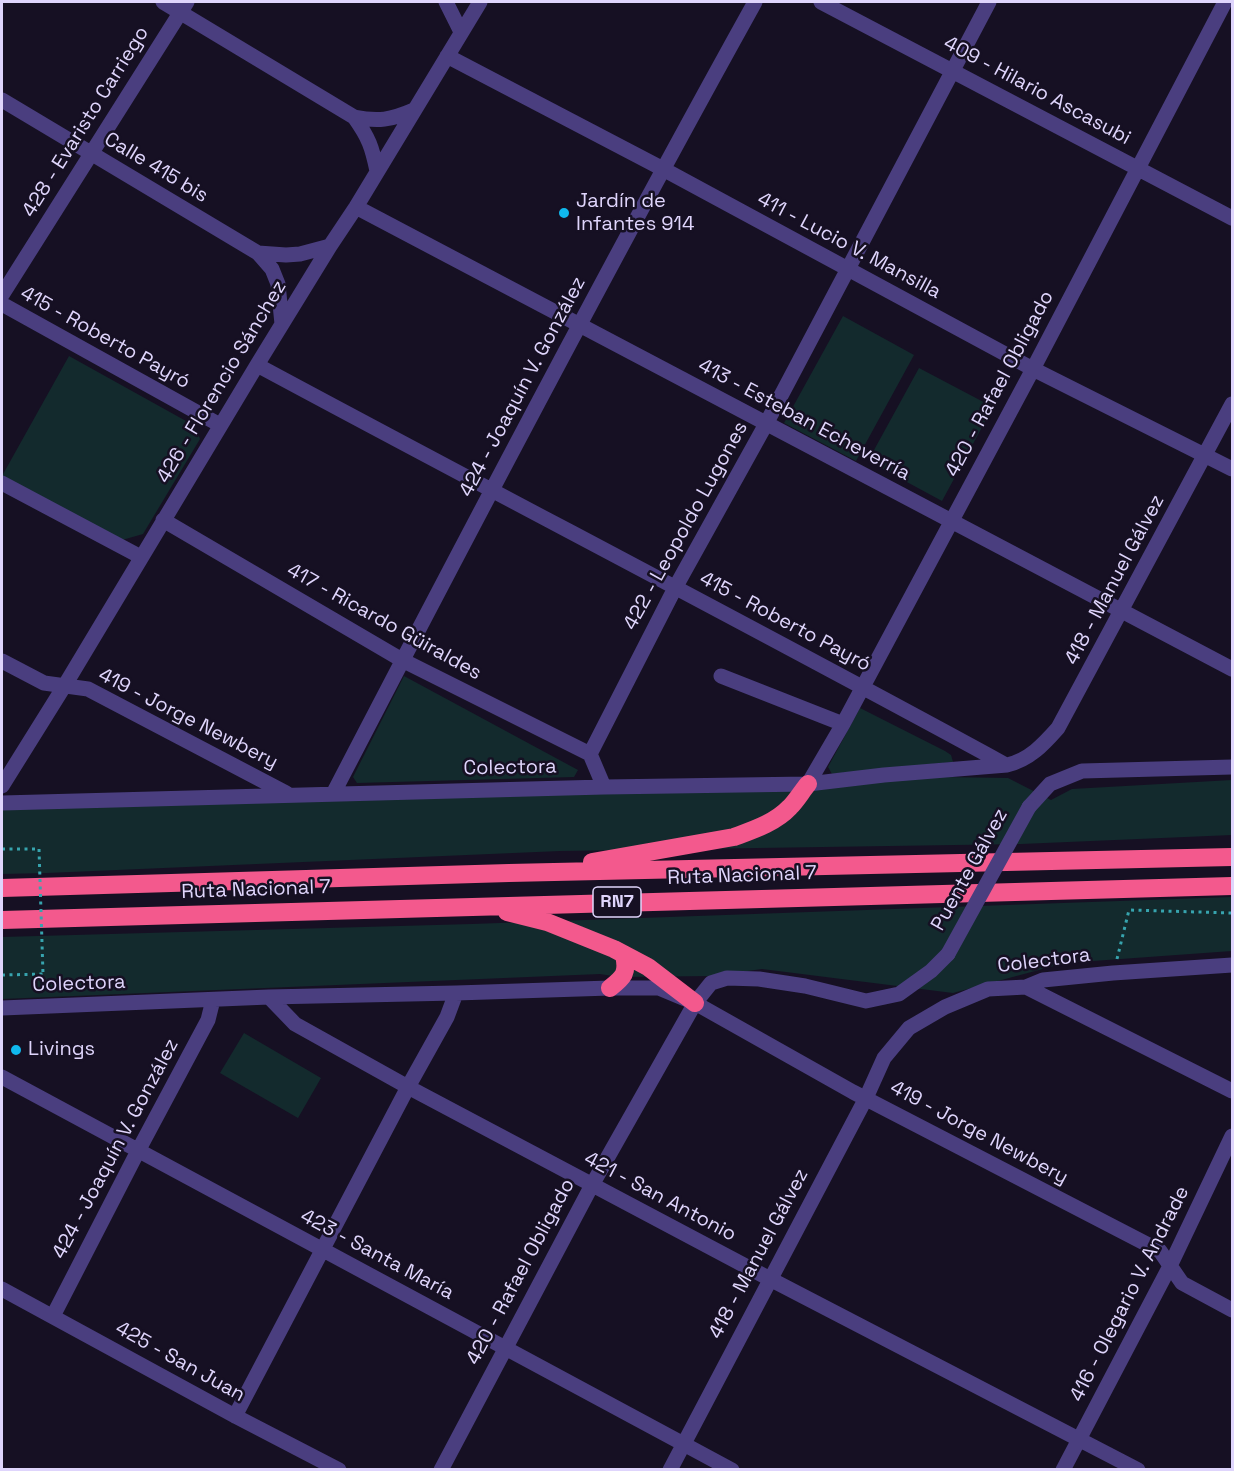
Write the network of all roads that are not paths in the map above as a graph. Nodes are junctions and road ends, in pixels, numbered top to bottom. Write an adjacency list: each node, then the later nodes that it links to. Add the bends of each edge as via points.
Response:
1 (163, 2): 8 (street)
2 (446, 2): 9 (street)
3 (480, 2): 9 (street, 426 - Florencio Sánchez)
4 (755, 2): 17 (street, 424 - Joaquín V. González)
5 (822, 2): 11 (street, 409 - Hilario Ascasubi)
6 (989, 2): 11 (street, 422 - Leopoldo Lugones)
7 (1225, 2): 16 (street, 420 - Rafael Obligado)
8 (184, 7): 14 (street); 15 (street, 428 - Evaristo Carriego)
9 (461, 32): 10 (street, 426 - Florencio Sánchez)
10 (447, 56): 13 (street, 426 - Florencio Sánchez); 17 (street, 411 - Lucio V. Mansilla)
11 (953, 70): 16 (street, 409 - Hilario Ascasubi); 23 (street, 422 - Leopoldo Lugones)
12 (2, 100): 15 (street, Calle 415 bis)
13 (414, 110): 14 (street, via 383,120); 18 (street, 426 - Florencio Sánchez)
14 (354, 117): 18 (street, via 372,147)
15 (90, 153): 22 (street, Calle 415 bis); 24 (street, 428 - Evaristo Carriego)
16 (1137, 168): 20 (street, 409 - Hilario Ascasubi); 29 (street, 420 - Rafael Obligado)
17 (663, 169): 23 (street, 411 - Lucio V. Mansilla); 27 (street, 424 - Joaquín V. González)
18 (377, 171): 19 (street, 426 - Florencio Sánchez)
19 (356, 207): 21 (street, 426 - Florencio Sánchez); 27 (street, 413 - Esteban Echeverría)
20 (1233, 218)
21 (330, 246): 22 (street, Calle 415 bis, via 300,254); 26 (street, 426 - Florencio Sánchez)
22 (258, 253): 26 (street, Calle 415 bis, via 272,269 278,284)
23 (847, 269): 29 (street, 411 - Lucio V. Mansilla); 31 (street, 422 - Leopoldo Lugones)
24 (2, 295)
25 (2, 304): 32 (street, 415 - Roberto Payró)
26 (282, 324): 28 (street, 426 - Florencio Sánchez)
27 (580, 325): 31 (street, 413 - Esteban Echeverría); 36 (street, 424 - Joaquín V. González)
28 (257, 365): 32 (street, 426 - Florencio Sánchez); 36 (street, 415 - Roberto Payró)
29 (1033, 369): 33 (street, 411 - Lucio V. Mansilla); 38 (street, 420 - Rafael Obligado)
30 (1233, 404): 33 (street, 418 - Manuel Gálvez)
31 (766, 424): 38 (street, 413 - Esteban Echeverría); 40 (street, 422 - Leopoldo Lugones)
32 (220, 425): 37 (street, 426 - Florencio Sánchez)
33 (1206, 455): 34 (street, 411 - Lucio V. Mansilla); 41 (street, 418 - Manuel Gálvez)
34 (1233, 469)
35 (2, 483): 39 (street)
36 (492, 491): 40 (street, 415 - Roberto Payró); 42 (street, 424 - Joaquín V. González)
37 (163, 520): 39 (street, 426 - Florencio Sánchez); 42 (street, 417 - Ricardo Güiraldes)
38 (951, 521): 41 (street, 413 - Esteban Echeverría); 47 (street, 420 - Rafael Obligado)
39 (141, 557): 46 (street, 426 - Florencio Sánchez)
40 (675, 588): 47 (street, 415 - Roberto Payró); 49 (street, 422 - Leopoldo Lugones)
41 (1122, 611): 44 (street, 413 - Esteban Echeverría); 50 (street, 418 - Manuel Gálvez, via 1058,728 1035,752)
42 (402, 660): 49 (street, 417 - Ricardo Güiraldes); 55 (street, 424 - Joaquín V. González)
43 (2, 661): 46 (street, 419 - Jorge Newbery, via 44,683)
44 (1233, 669)
45 (721, 676): 48 (street)
46 (65, 685): 53 (street, 426 - Florencio Sánchez); 56 (street, 419 - Jorge Newbery, via 88,689)
47 (862, 687): 48 (street, 420 - Rafael Obligado); 50 (street, 415 - Roberto Payró)
48 (843, 724): 52 (street, 420 - Rafael Obligado)
49 (590, 754): 54 (street)
50 (1012, 764): 52 (street, Colectora)
51 (1233, 767): 71 (street, Puente Gálvez, bridge, via 1082,771 1050,784 1029,807 948,954 900,994 866,1001 759,978 727,978 711,984)
52 (808, 784): 54 (street, Colectora); 59 (highway, via 774,820 734,837)
53 (2, 786)
54 (604, 787): 55 (street, Colectora)
55 (333, 794): 56 (street, Colectora)
56 (288, 795): 57 (street, Colectora)
57 (2, 803)
58 (1233, 857): 59 (highway, Ruta Nacional 7 / RN7)
59 (509, 873): 61 (highway, Ruta Nacional 7 / RN7)
60 (1233, 886): 62 (highway, Ruta Nacional 7 / RN7)
61 (2, 888)
62 (461, 906): 63 (highway, Ruta Nacional 7 / RN7); 64 (highway, via 516,913 547,922)
63 (2, 920)
64 (624, 955): 67 (highway, via 624,973); 71 (highway, via 648,967)
65 (1233, 965): 66 (street, Colectora, via 1042,980)
66 (1026, 987): 73 (street, Colectora, via 988,989 945,1007 909,1028); 76 (street)
67 (610, 988): 68 (street, Colectora); 71 (street, Colectora, via 659,988)
68 (456, 993): 69 (street, Colectora); 75 (street)
69 (269, 997): 70 (street, Colectora); 75 (street, 421 - San Antonio, via 295,1024)
70 (213, 1000): 72 (street, Colectora); 79 (street, 424 - Joaquín V. González, via 208,1020)
71 (695, 1003): 77 (street, 419 - Jorge Newbery); 80 (street, 420 - Rafael Obligado)
72 (2, 1008)
73 (884, 1058): 77 (street, 418 - Manuel Gálvez)
74 (2, 1077): 79 (street, 423 - Santa María)
75 (408, 1087): 80 (street, 421 - San Antonio); 81 (street)
76 (1233, 1091)
77 (866, 1098): 82 (street, 419 - Jorge Newbery, via 1160,1251); 83 (street, 418 - Manuel Gálvez)
78 (1233, 1136): 82 (street, 416 - Olegario V. Andrade)
79 (138, 1151): 81 (street, 423 - Santa María); 86 (street, 424 - Joaquín V. González)
80 (592, 1185): 83 (street, 421 - San Antonio); 87 (street, 420 - Rafael Obligado)
81 (322, 1250): 87 (street, 423 - Santa María); 88 (street)
82 (1170, 1266): 85 (street, 419 - Jorge Newbery, via 1182,1283); 89 (street, 416 - Olegario V. Andrade)
83 (770, 1279): 89 (street, 421 - San Antonio); 90 (street, 418 - Manuel Gálvez)
84 (2, 1289): 86 (street, 425 - San Juan)
85 (1233, 1310)
86 (53, 1316): 88 (street, 425 - San Juan)
87 (505, 1347): 90 (street, 423 - Santa María); 92 (street, 420 - Rafael Obligado)
88 (235, 1416): 91 (street, 425 - San Juan)
89 (1080, 1439): 95 (street, 416 - Olegario V. Andrade); 96 (street, 421 - San Antonio)
90 (684, 1443): 93 (street, 418 - Manuel Gálvez); 94 (street, 423 - Santa María)
91 (339, 1470)
92 (441, 1470)
93 (670, 1470)
94 (732, 1470)
95 (1063, 1470)
96 (1138, 1470)

